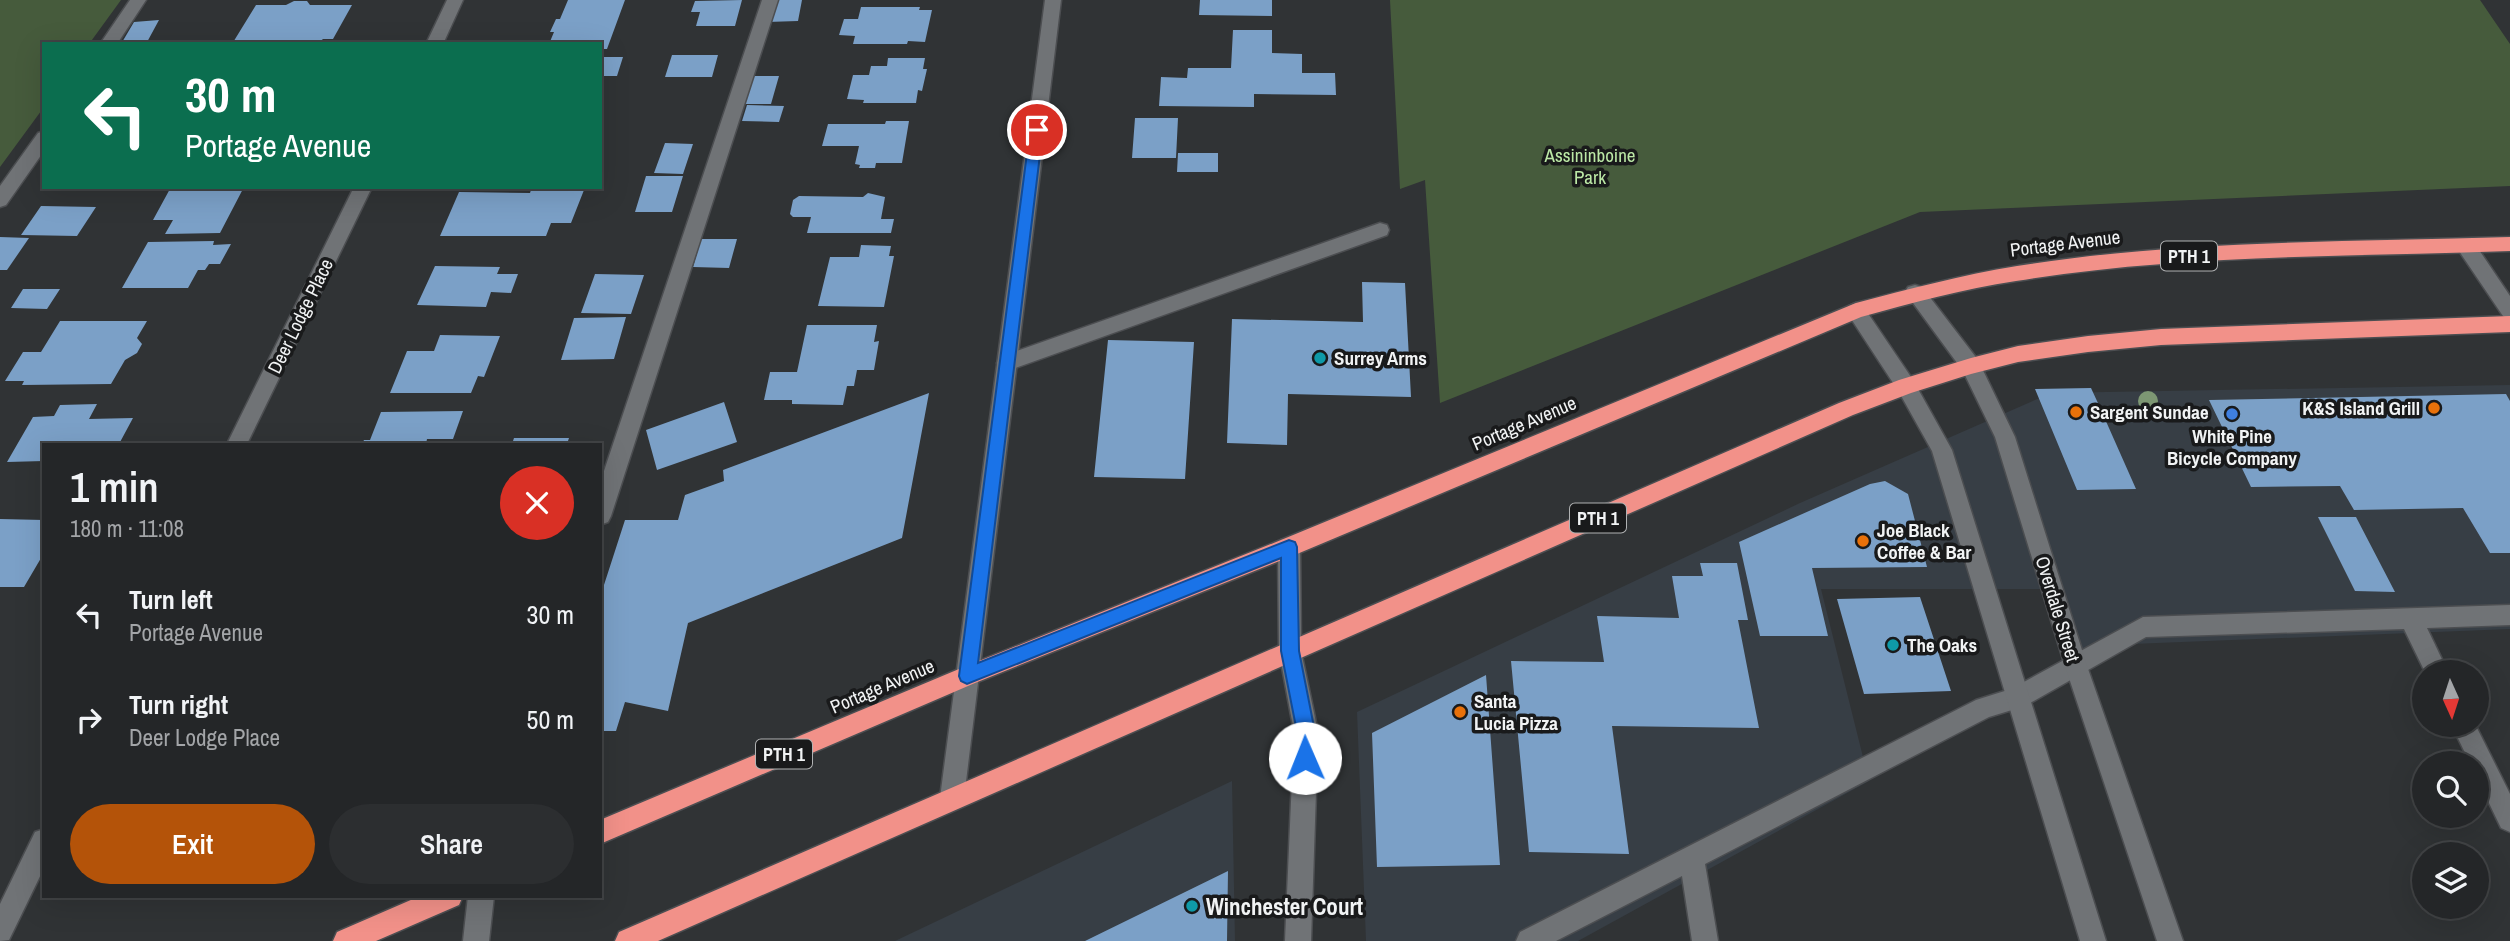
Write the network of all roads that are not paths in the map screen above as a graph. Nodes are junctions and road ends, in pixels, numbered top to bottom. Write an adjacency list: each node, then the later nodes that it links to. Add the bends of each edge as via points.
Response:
1 (138, 0): 5 (street)
2 (455, 0): 6 (street)
3 (769, 0): 21 (street)
4 (1053, 0): 17 (street)
5 (109, 42)
6 (435, 42)
7 (42, 140): 9 (street)
8 (362, 189): 20 (street, Deer Lodge Place)
9 (0, 200)
10 (1380, 230): 17 (street)
11 (2510, 244): 12 (highway, Portage Avenue / PTH 1)
12 (2466, 246): 13 (highway, Portage Avenue / PTH 1, via 2110,261 1987,277); 14 (street)
13 (1915, 292): 15 (highway, Portage Avenue / PTH 1); 18 (street, Overdale Street)
14 (2510, 311)
15 (1856, 312): 19 (street); 22 (highway, Portage Avenue / PTH 1)
16 (2510, 324): 18 (highway, PTH 1, via 2161,337 2018,354)
17 (1007, 363): 28 (street)
18 (1971, 366): 19 (highway, PTH 1); 27 (street, Overdale Street, via 2005,437)
19 (1906, 386): 25 (highway, PTH 1); 29 (street, via 1942,450)
20 (237, 443)
21 (602, 510)
22 (1289, 547): 25 (street); 28 (highway, Portage Avenue / PTH 1)
23 (2510, 615): 24 (street)
24 (2411, 620): 26 (street); 27 (street, via 2143,627)
25 (1290, 651): 31 (highway, PTH 1); 42 (street, via 1306,732)
26 (2431, 660)
27 (2076, 666): 29 (street); 46 (street, Overdale Street)
28 (967, 676): 31 (street); 33 (highway, Portage Avenue / PTH 1)
29 (2017, 698): 35 (street, via 1984,708); 45 (street)
30 (2469, 737): 32 (street)
31 (952, 798): 41 (highway, PTH 1)
32 (2510, 820)
33 (602, 831)
34 (42, 845): 38 (street)
35 (1692, 858): 43 (street); 44 (street)
36 (445, 898): 39 (highway)
37 (481, 898): 40 (street)
38 (0, 931)
39 (346, 941)
40 (476, 941)
41 (628, 941)
42 (1298, 941)
43 (1529, 941)
44 (1706, 941)
45 (2093, 941)
46 (2170, 941)

